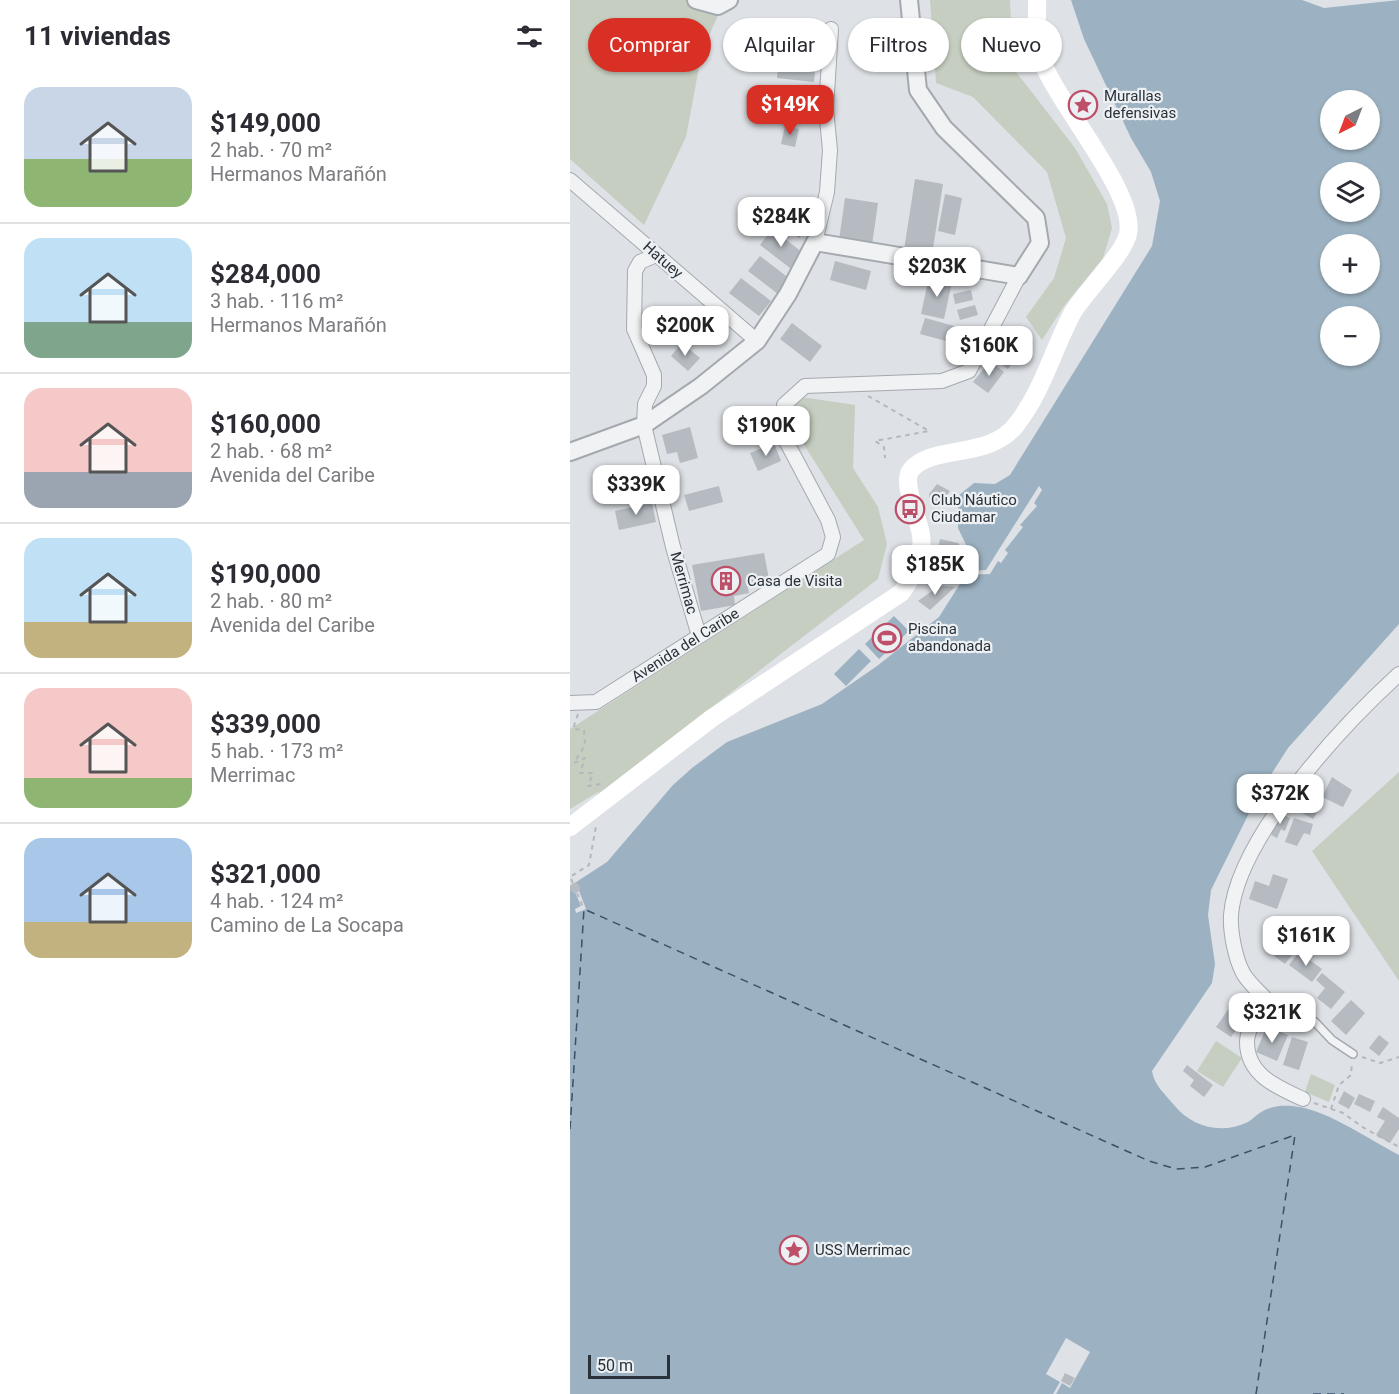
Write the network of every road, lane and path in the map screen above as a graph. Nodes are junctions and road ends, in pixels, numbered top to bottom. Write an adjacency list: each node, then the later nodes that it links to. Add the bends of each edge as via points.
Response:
1 (696, 0): 2 (street, via 718,6)
2 (729, 0)
3 (909, 0): 9 (street, Avenida del Caribe, via 918,90 944,128 1036,218 1040,243)
4 (1037, 0): 20 (main road, via 1039,53 1069,114 1117,187 1128,213 1127,236 1073,312 1050,367 1007,436 986,446 923,461 910,470 906,480 922,537 914,576 901,593 712,718)
5 (828, 72): 7 (street, via 827,192)
6 (570, 180): 8 (street, Hatuey)
7 (815, 242): 9 (street); 10 (street)
8 (656, 255): 10 (street, Hatuey); 12 (street, via 640,262 635,271 634,329 654,375 654,386 645,404)
9 (1019, 276): 11 (street, Avenida del Caribe, via 969,371 942,381)
10 (757, 341): 12 (street, via 702,386)
11 (850, 385): 14 (path, via 928,431 875,441 884,447); 15 (street, Avenida del Caribe, via 805,387 784,405 785,439 828,520 833,537 828,554)
12 (644, 425): 13 (street); 15 (street, Merrimac)
13 (570, 452)
14 (885, 458)
15 (699, 636): 17 (street, Avenida del Caribe, via 596,702)
16 (1399, 674): 25 (street, via 1283,801 1260,835 1244,872 1231,914 1233,935 1243,973)
17 (570, 703)
18 (573, 729): 19 (path, via 584,730 585,746 574,763 585,758 580,772 593,773 588,786 600,784)
19 (597, 792)
20 (570, 827)
21 (598, 828): 22 (path, via 589,865 570,877)
22 (573, 883)
23 (577, 893): 24 (path)
24 (584, 909)
25 (1264, 997): 26 (lane, via 1315,1022); 28 (street, via 1247,1041 1253,1062 1259,1075)
26 (1353, 1054): 27 (path, via 1380,1063); 29 (path, via 1351,1075 1340,1085)
27 (1399, 1057)
28 (1303, 1099): 29 (path)
29 (1331, 1109): 30 (path)
30 (1399, 1147)

